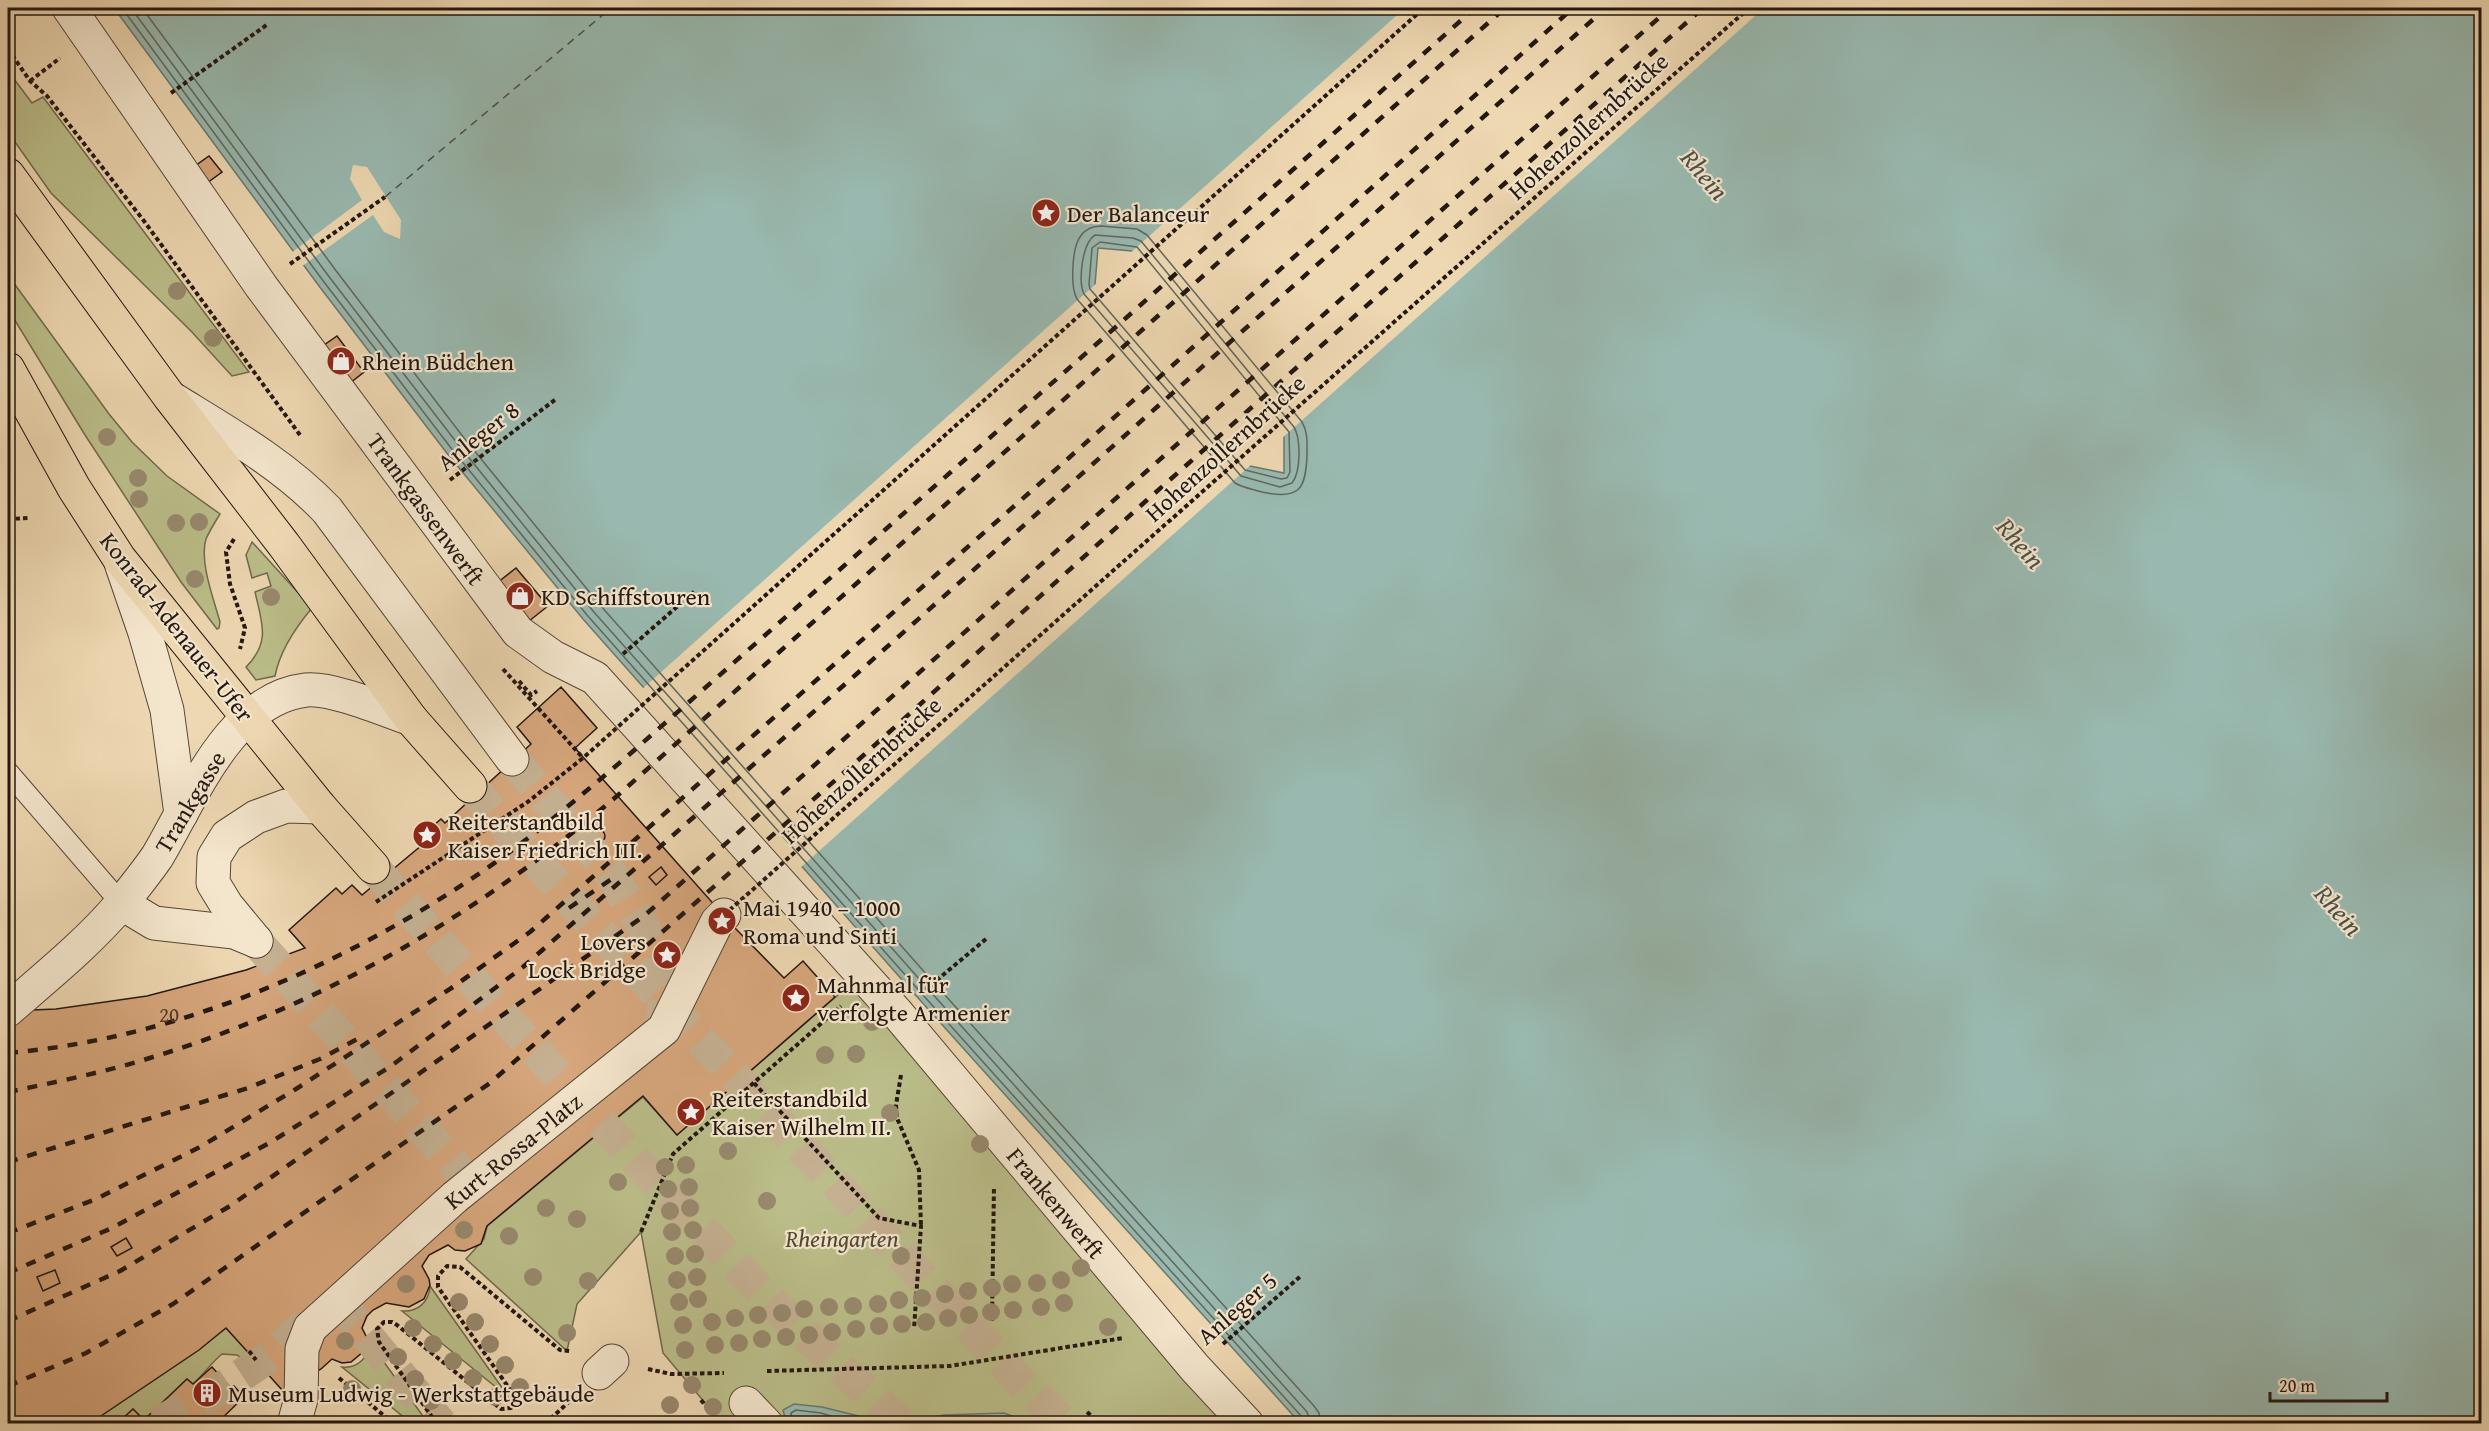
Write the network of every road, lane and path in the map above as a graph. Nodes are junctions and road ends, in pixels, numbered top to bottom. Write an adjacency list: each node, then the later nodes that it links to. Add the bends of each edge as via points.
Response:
1 (69, 8): 6 (street, Trankgassenwerft)
2 (1424, 8): 25 (path, bridge)
3 (1749, 8): 34 (path, Hohenzollernbrücke, bridge)
4 (268, 24): 6 (path)
5 (8, 49): 13 (path, via 144,221)
6 (141, 114): 9 (street, Trankgassenwerft)
7 (8, 175): 11 (main road)
8 (385, 197): 9 (path)
9 (261, 286): 14 (street, Trankgassenwerft)
10 (8, 369): 18 (main road, Konrad-Adenauer-Ufer)
11 (169, 396): 17 (main road); 26 (street, via 270,460 327,510)
12 (556, 399): 14 (path, Anleger 8)
13 (302, 437)
14 (421, 502): 21 (street, Trankgassenwerft, via 518,632 553,657)
15 (28, 518): 16 (path)
16 (8, 519)
17 (264, 519): 20 (path, via 236,535 226,552 230,584 245,628 239,653); 24 (main road)
18 (119, 558): 20 (main road, Konrad-Adenauer-Ufer); 30 (street, via 167,710)
19 (695, 591): 21 (path)
20 (212, 675): 23 (main road, Konrad-Adenauer-Ufer)
21 (595, 678): 36 (street, Trankgassenwerft)
22 (537, 709): 25 (path)
23 (247, 717): 24 (street, Trankgasse, via 272,699 307,690 337,695); 29 (main road, Konrad-Adenauer-Ufer); 30 (street, Trankgasse, via 214,758)
24 (411, 719): 28 (main road)
25 (584, 758): 32 (path, bridge, via 529,801)
26 (512, 759)
27 (8, 772): 33 (lane)
28 (470, 786)
29 (320, 807): 31 (main road, Konrad-Adenauer-Ufer); 33 (street, via 286,806 256,817 227,836 214,857 213,883 256,940 234,932 154,923)
30 (182, 814): 33 (street, Trankgasse, via 156,858)
31 (373, 867)
32 (376, 902)
33 (121, 903): 37 (street, Trankgasse, via 92,936)
34 (724, 915): 55 (street, Kurt-Rossa-Platz, via 664,1029 456,1197 310,1328 302,1349 301,1399)
35 (986, 939): 38 (path)
36 (868, 981): 38 (street, Frankenwerft); 39 (path)
37 (8, 1010)
38 (903, 1020): 40 (street, Frankenwerft); 41 (path, via 897,1118 919,1170)
39 (753, 1083): 41 (path, via 879,1218); 42 (path, via 673,1154)
40 (995, 1130): 44 (path); 46 (street, Frankenwerft)
41 (921, 1226): 45 (path)
42 (641, 1232)
43 (1302, 1275): 49 (path, Anleger 5)
44 (992, 1321)
45 (914, 1329)
46 (1164, 1331): 49 (street, Frankenwerft); 50 (path, via 950,1366)
47 (249, 1351): 48 (path)
48 (256, 1360)
49 (1195, 1368): 60 (street, Frankenwerft)
50 (764, 1372)
51 (333, 1373): 56 (path)
52 (729, 1373): 53 (path)
53 (596, 1376): 57 (path, via 460,1267 447,1266 438,1276 438,1287 516,1398 511,1407 501,1409 393,1322 384,1322 376,1333 379,1342); 58 (path)
54 (1088, 1412): 59 (path)
55 (294, 1423)
56 (394, 1424)
57 (437, 1424)
58 (545, 1424)
59 (1101, 1424)
60 (1247, 1424)

